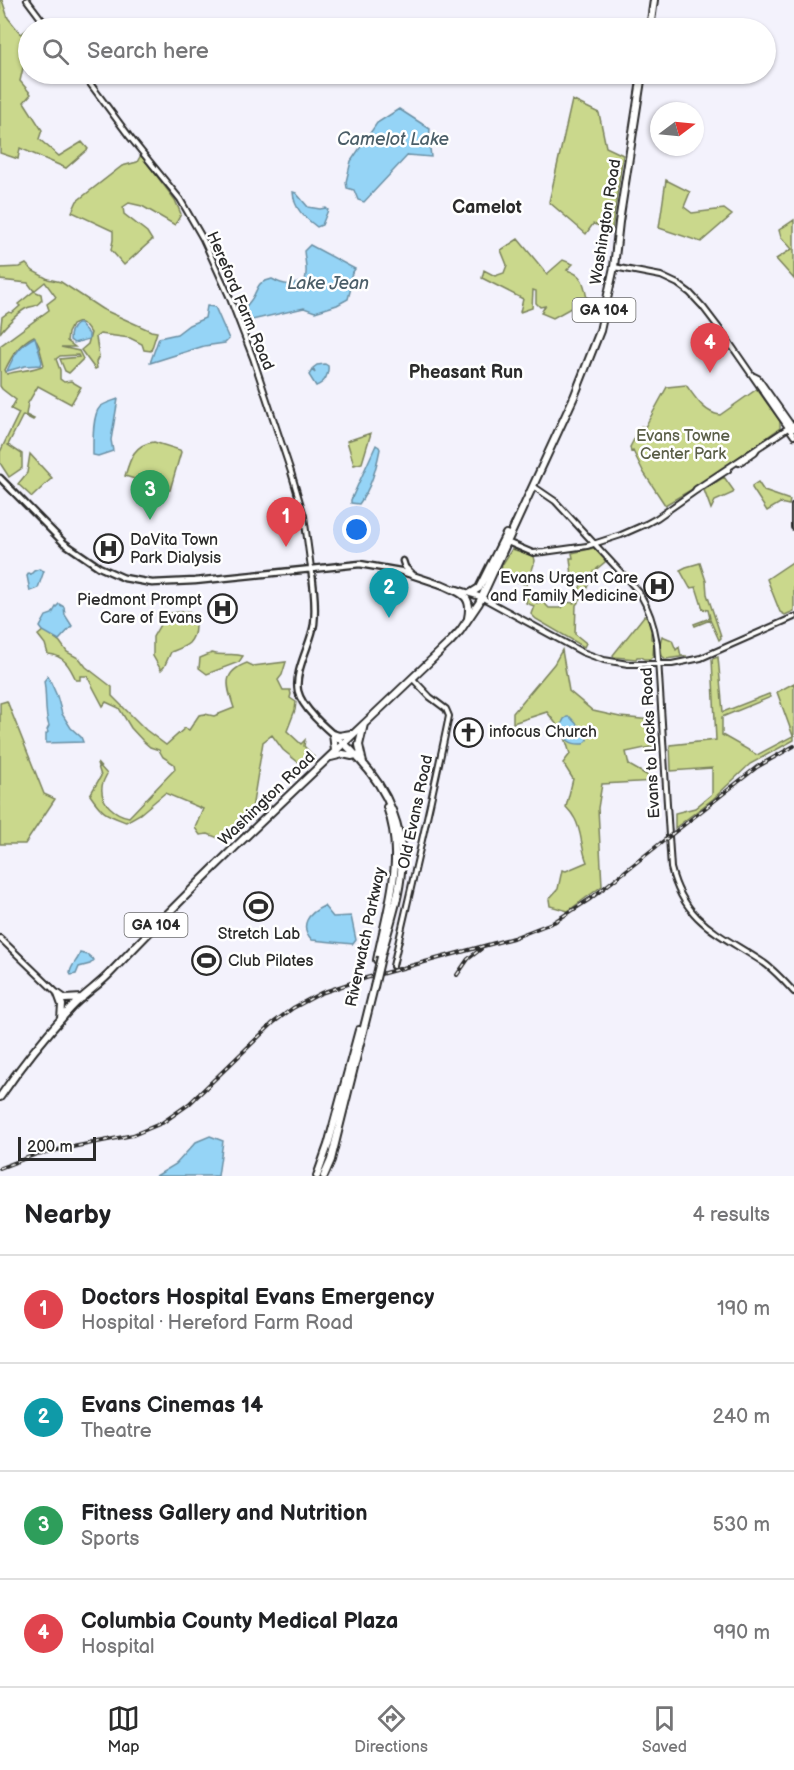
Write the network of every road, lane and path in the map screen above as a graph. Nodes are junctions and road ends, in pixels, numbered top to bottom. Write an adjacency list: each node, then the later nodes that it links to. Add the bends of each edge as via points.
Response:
1 (27, 0): 3 (street)
2 (654, 0): 4 (main road)
3 (40, 18)
4 (651, 18)
5 (90, 84): 20 (street, Hereford Farm Road, via 180,199 203,239 253,358 291,472 304,516)
6 (640, 84): 7 (main road, Washington Road / GA 104)
7 (614, 267): 8 (street, via 661,276 690,293); 11 (main road, Washington Road / GA 104, via 600,331)
8 (792, 427): 9 (street); 17 (street, via 657,518)
9 (794, 436)
10 (0, 478): 20 (main road, via 64,543 99,567 124,578 152,583 209,580)
11 (533, 485): 12 (main road, Washington Road / GA 104); 17 (street, Evans to Locks Road, via 555,501)
12 (525, 503): 15 (main road, Washington Road / GA 104); 23 (main road, Washington Road, via 518,508 479,588)
13 (794, 506): 14 (street)
14 (794, 527)
15 (511, 531): 16 (main road, Washington Road / GA 104); 18 (street, via 512,542)
16 (506, 542): 18 (street); 24 (main road, Washington Road / GA 104)
17 (594, 544): 18 (street, via 533,553); 27 (street, Evans to Locks Road, via 639,592 648,608 656,634)
18 (518, 547)
19 (403, 561): 21 (main road)
20 (311, 568): 21 (main road, via 360,564); 32 (main road, via 314,624 298,676 298,691 305,706)
21 (414, 575): 22 (main road)
22 (441, 584): 23 (main road); 26 (main road, via 468,600)
23 (471, 593): 24 (main road)
24 (482, 597): 26 (main road, Washington Road / GA 104); 27 (street, via 582,652 628,664)
25 (794, 617): 27 (street, via 701,658)
26 (467, 621): 28 (main road, Washington Road / GA 104)
27 (658, 664): 43 (street, Evans to Locks Road, via 671,868 678,891 702,923 764,963)
28 (412, 678): 30 (main road, Washington Road / GA 104); 31 (street, Old Evans Road, via 448,712)
29 (453, 709): 31 (street)
30 (365, 722): 33 (main road, Washington Road / GA 104); 38 (main road, via 359,745)
31 (446, 730): 41 (street, Old Evans Road)
32 (333, 734): 33 (main road); 34 (main road); 35 (main road)
33 (352, 734): 34 (main road, Washington Road / GA 104)
34 (343, 743): 35 (main road, Washington Road / GA 104); 36 (main road, Riverwatch Parkway); 38 (main road, Riverwatch Parkway)
35 (334, 751): 37 (main road, Washington Road / GA 104)
36 (352, 756): 37 (main road, via 343,754); 40 (main road, Riverwatch Parkway, via 380,792 395,837 396,863)
37 (327, 759): 45 (main road, Washington Road / GA 104)
38 (363, 764): 40 (main road, Riverwatch Parkway, via 380,784 392,809 401,848 401,874)
39 (0, 938): 44 (street)
40 (379, 958): 42 (main road, Riverwatch Parkway, bridge)
41 (393, 966)
42 (372, 988): 49 (main road, Riverwatch Parkway); 50 (main road, Riverwatch Parkway)
43 (794, 992)
44 (58, 994): 45 (main road, via 65,999); 46 (street); 47 (main road)
45 (83, 997): 46 (main road, Washington Road / GA 104)
46 (72, 1007): 47 (main road, Washington Road / GA 104)
47 (61, 1020): 48 (main road, Washington Road / GA 104)
48 (0, 1097)
49 (317, 1176)
50 (324, 1176)

